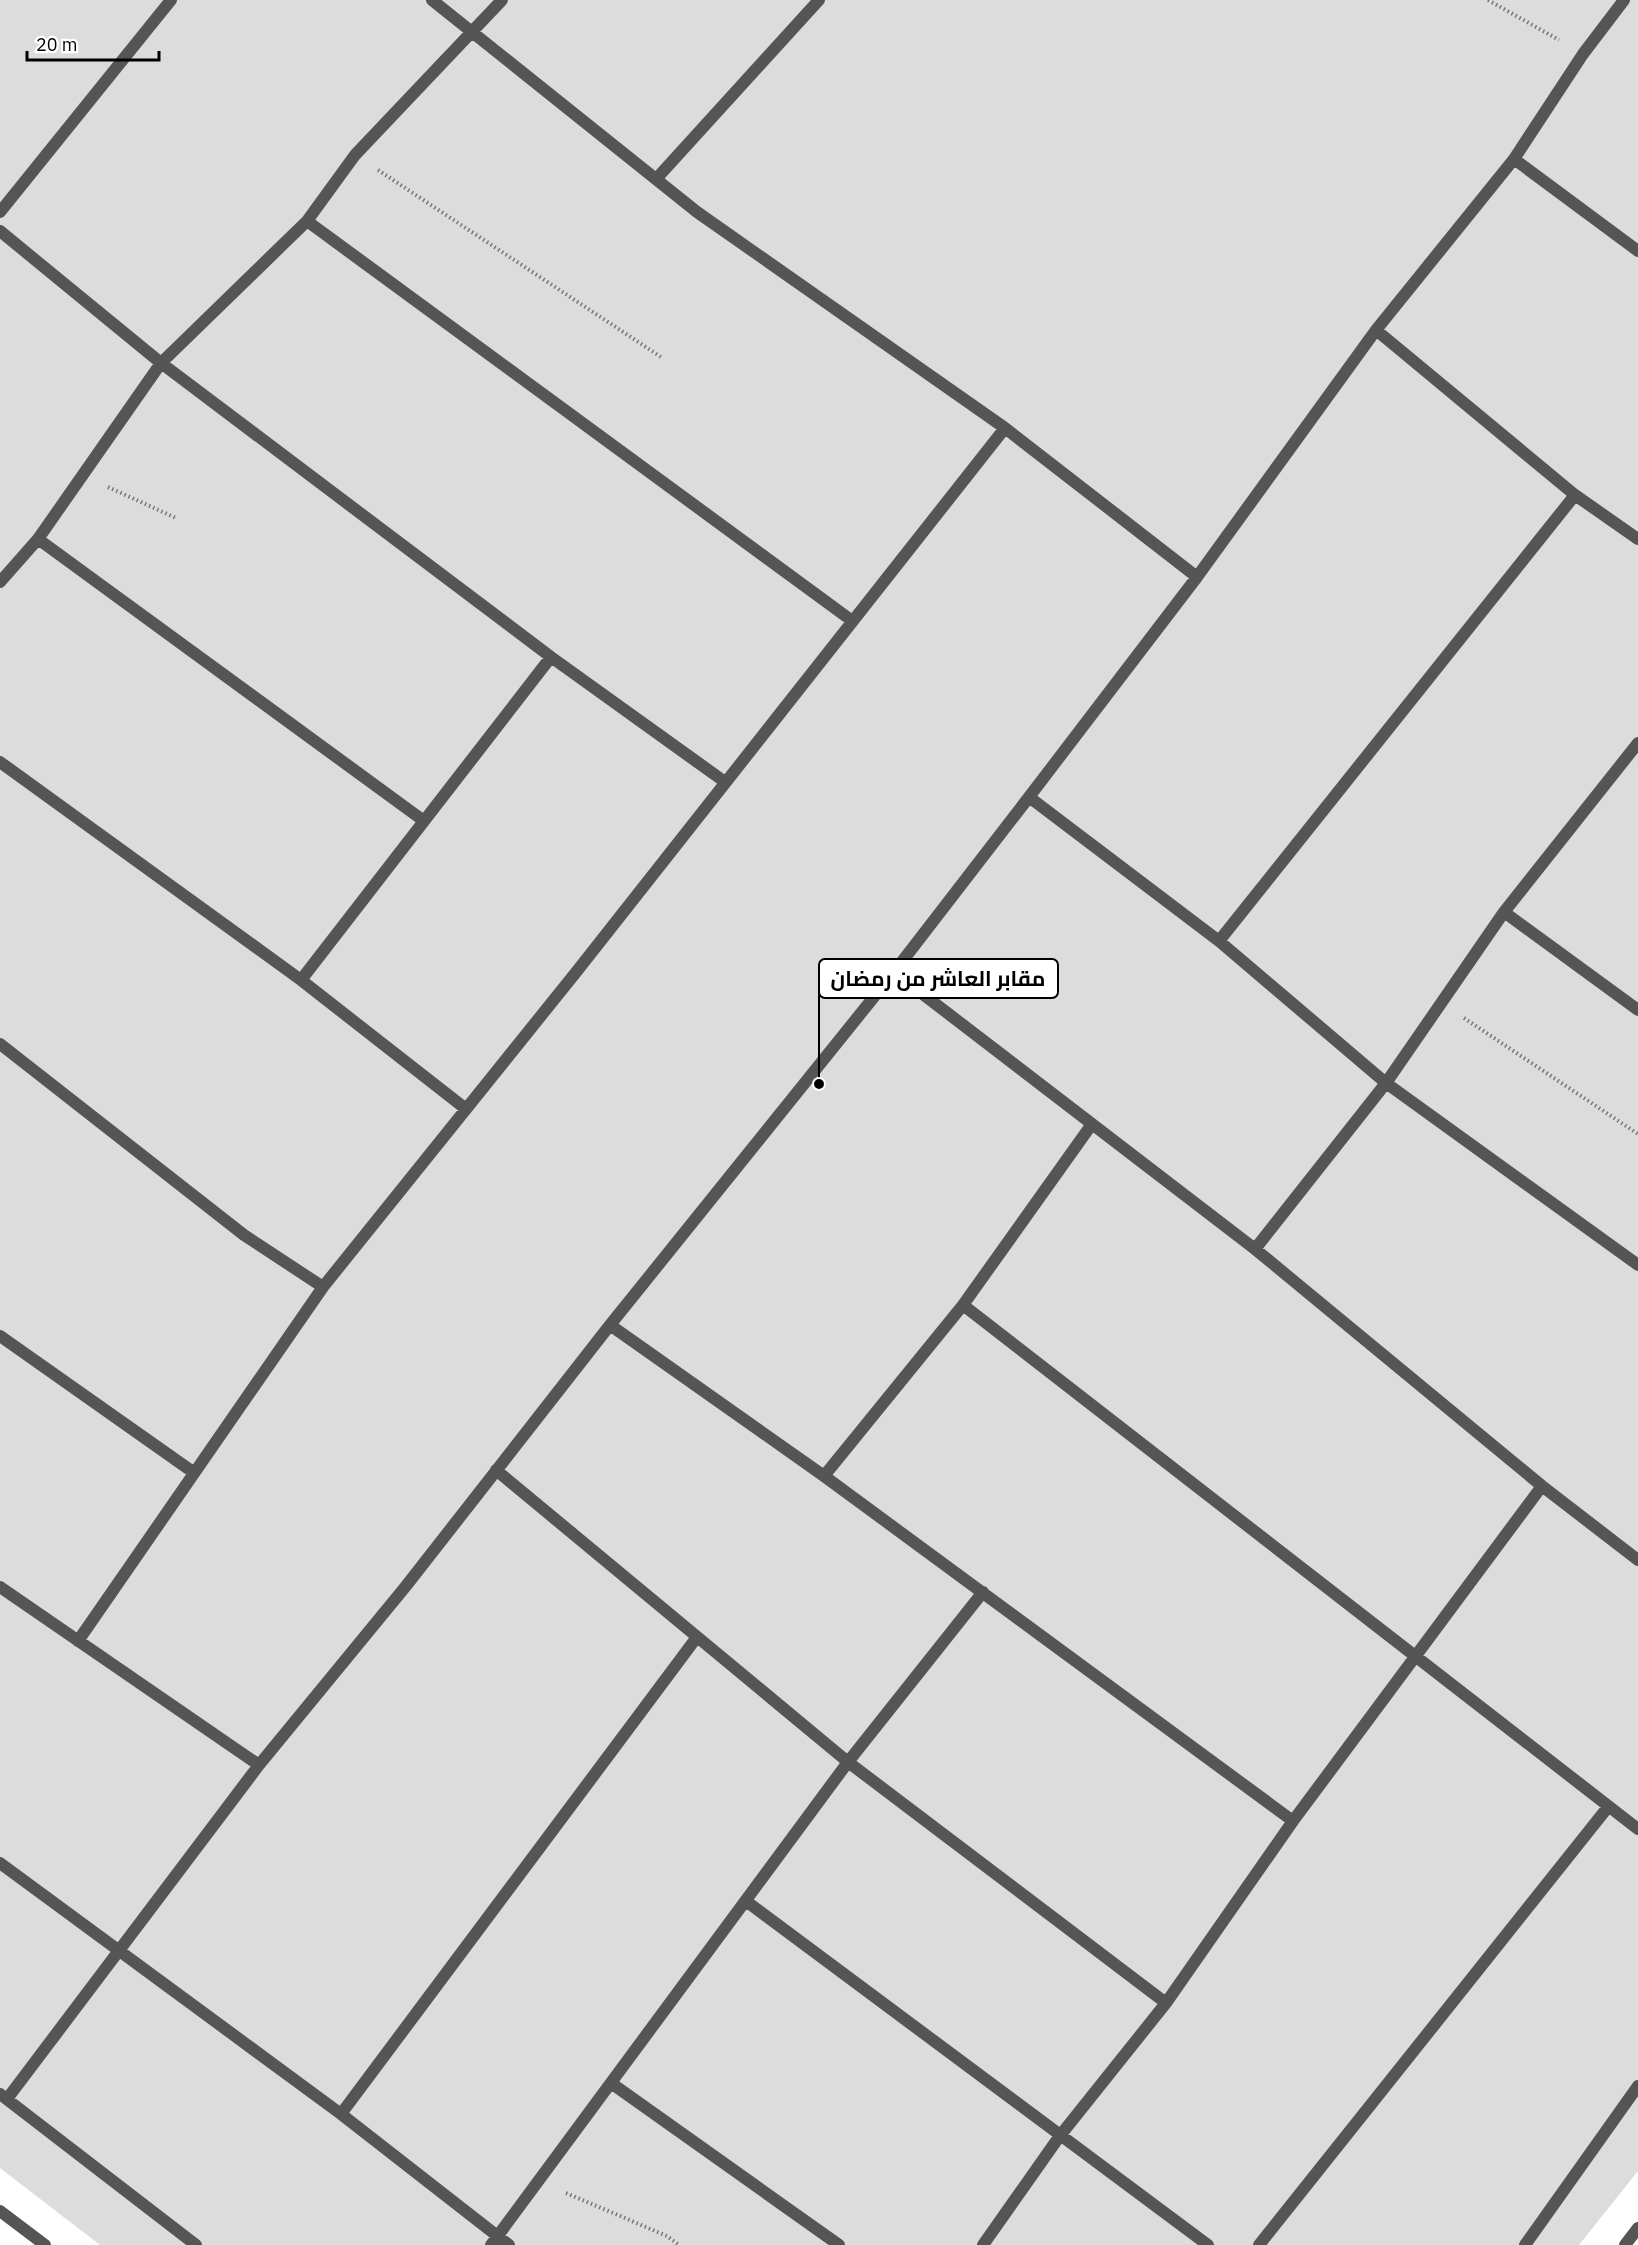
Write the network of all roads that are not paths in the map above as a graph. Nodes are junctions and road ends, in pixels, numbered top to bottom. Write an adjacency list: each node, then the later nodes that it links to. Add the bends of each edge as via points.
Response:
1 (171, 0): 9 (lane)
2 (432, 0): 6 (lane)
3 (502, 0): 6 (lane)
4 (819, 0): 8 (lane)
5 (1624, 0): 7 (lane)
6 (474, 33): 8 (lane); 10 (lane, via 355,155)
7 (1514, 159): 12 (lane); 13 (lane)
8 (657, 178): 15 (lane, via 697,212)
9 (0, 212)
10 (307, 221): 14 (lane); 21 (lane)
11 (0, 231): 14 (lane)
12 (1638, 251)
13 (1376, 330): 16 (lane); 19 (lane)
14 (161, 363): 17 (lane); 22 (lane)
15 (1005, 428): 19 (lane); 21 (lane)
16 (1575, 495): 18 (lane); 29 (lane)
17 (38, 538): 20 (lane); 27 (lane)
18 (1638, 539)
19 (1197, 577): 26 (lane)
20 (0, 582)
21 (851, 620): 25 (lane)
22 (551, 657): 25 (lane); 27 (lane)
23 (1638, 744): 28 (lane)
24 (0, 762): 31 (lane)
25 (725, 782): 35 (lane)
26 (1029, 797): 29 (lane); 30 (lane)
27 (424, 821): 31 (lane)
28 (1504, 912): 32 (lane); 34 (lane)
29 (1219, 941): 34 (lane)
30 (894, 972): 36 (lane); 41 (lane)
31 (301, 980): 35 (lane)
32 (1638, 1010)
33 (0, 1044): 39 (lane, via 244,1234)
34 (1386, 1083): 37 (lane); 38 (lane)
35 (466, 1109): 39 (lane)
36 (1092, 1124): 37 (lane); 40 (lane)
37 (1254, 1249): 46 (lane)
38 (1638, 1265)
39 (323, 1287): 44 (lane)
40 (963, 1305): 45 (lane); 52 (lane)
41 (610, 1325): 43 (lane); 45 (lane)
42 (0, 1336): 44 (lane)
43 (496, 1470): 50 (lane); 54 (lane)
44 (193, 1472): 51 (lane)
45 (824, 1476): 49 (lane)
46 (1542, 1486): 47 (lane); 52 (lane)
47 (1638, 1560)
48 (0, 1587): 51 (lane)
49 (983, 1592): 53 (lane); 56 (lane)
50 (697, 1637): 53 (lane); 65 (lane)
51 (78, 1641): 54 (lane)
52 (1413, 1657): 55 (lane); 56 (lane)
53 (848, 1762): 59 (lane); 61 (lane)
54 (260, 1765): 60 (lane)
55 (1608, 1807): 57 (lane); 76 (lane)
56 (1293, 1821): 61 (lane)
57 (1638, 1829)
58 (0, 1863): 60 (lane)
59 (746, 1901): 62 (lane); 66 (lane)
60 (118, 1952): 64 (lane); 65 (lane)
61 (1166, 2003): 66 (lane)
62 (611, 2083): 69 (lane); 73 (lane)
63 (1638, 2086): 77 (lane)
64 (4, 2097): 71 (lane)
65 (341, 2114): 69 (lane)
66 (1059, 2137): 74 (lane); 75 (lane)
67 (0, 2211): 70 (lane)
68 (1638, 2228): 78 (lane)
69 (494, 2241): 72 (lane)
70 (45, 2245)
71 (196, 2245)
72 (509, 2245)
73 (838, 2245)
74 (983, 2245)
75 (1208, 2245)
76 (1259, 2245)
77 (1525, 2245)
78 (1625, 2245)

